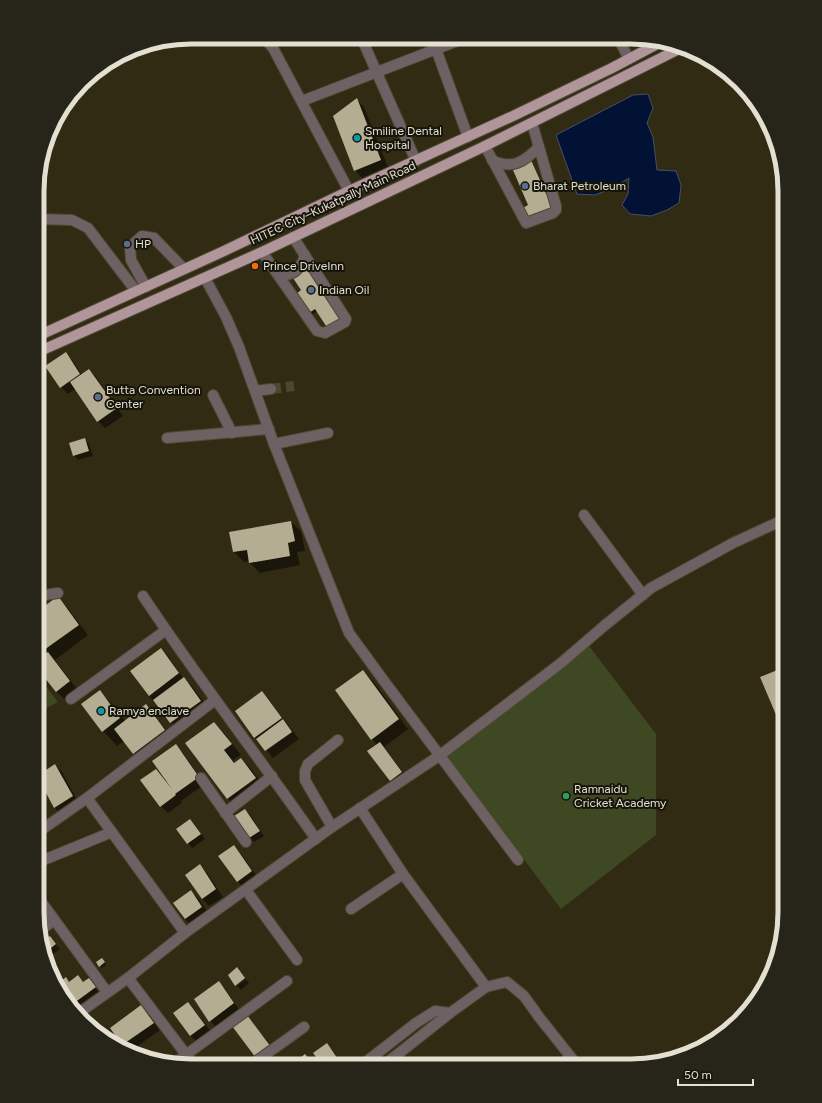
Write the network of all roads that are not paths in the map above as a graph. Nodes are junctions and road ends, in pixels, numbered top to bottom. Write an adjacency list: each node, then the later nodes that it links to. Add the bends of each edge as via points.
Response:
1 (269, 44): 11 (street)
2 (364, 44): 10 (street)
3 (434, 44): 7 (street)
4 (449, 44): 7 (street)
5 (621, 44): 9 (street)
6 (652, 45): 9 (main road, HITEC City–Kukatpally Main Road)
7 (436, 49): 10 (street); 13 (street)
8 (675, 51): 12 (main road, HITEC City–Kukatpally Main Road)
9 (629, 59): 13 (main road, HITEC City–Kukatpally Main Road)
10 (377, 73): 11 (street); 17 (street)
11 (302, 101): 18 (street)
12 (532, 123): 14 (main road, HITEC City–Kukatpally Main Road); 15 (street)
13 (468, 137): 17 (main road, HITEC City–Kukatpally Main Road)
14 (485, 146): 16 (street); 20 (main road, HITEC City–Kukatpally Main Road)
15 (539, 147): 16 (street, via 530,156 513,165 502,165); 16 (street, via 556,210 528,224)
16 (492, 160)
17 (416, 161): 18 (main road, HITEC City–Kukatpally Main Road)
18 (349, 191): 23 (main road, HITEC City–Kukatpally Main Road)
19 (44, 219): 26 (street, via 72,220 88,228)
20 (293, 237): 21 (main road, HITEC City–Kukatpally Main Road); 22 (street)
21 (262, 252): 24 (street); 25 (main road, HITEC City–Kukatpally Main Road)
22 (305, 255): 24 (street, via 304,262 292,272 285,275); 24 (street, via 345,316 346,322 325,333 317,331)
23 (184, 269): 26 (main road, HITEC City–Kukatpally Main Road); 26 (street, via 154,238 142,236 130,247 131,260)
24 (276, 272)
25 (205, 278): 28 (main road, HITEC City–Kukatpally Main Road); 30 (street, via 226,317)
26 (141, 289): 27 (main road, HITEC City–Kukatpally Main Road)
27 (44, 333)
28 (44, 349)
29 (271, 389): 30 (street)
30 (255, 391): 32 (street)
31 (213, 395): 33 (street)
32 (269, 430): 33 (street); 36 (street)
33 (232, 433): 35 (street)
34 (328, 433): 36 (street)
35 (167, 438)
36 (274, 444): 47 (street, via 349,633)
37 (584, 515): 41 (street)
38 (778, 522): 41 (street, via 733,543 651,588)
39 (58, 593): 40 (street)
40 (44, 595)
41 (643, 595): 47 (street, via 561,663)
42 (143, 596): 43 (street)
43 (166, 630): 44 (street); 45 (street)
44 (71, 699)
45 (215, 700): 48 (street); 50 (street)
46 (338, 740): 54 (street, via 308,764 305,771 305,780)
47 (439, 756): 51 (street); 59 (street)
48 (272, 776): 52 (street); 56 (street)
49 (201, 778): 52 (street)
50 (87, 798): 53 (street); 55 (street)
51 (360, 808): 54 (street); 60 (street)
52 (225, 813): 57 (street)
53 (44, 828)
54 (332, 828): 56 (street)
55 (112, 832): 58 (street); 66 (street)
56 (316, 839): 61 (street)
57 (246, 842)
58 (46, 859)
59 (518, 860)
60 (403, 874): 63 (street); 70 (street)
61 (246, 890): 66 (street); 67 (street)
62 (44, 906): 64 (street)
63 (351, 909)
64 (54, 920): 65 (street); 71 (street)
65 (45, 927)
66 (185, 933): 68 (street)
67 (297, 960)
68 (128, 978): 71 (street); 75 (street)
69 (287, 981): 75 (street)
70 (486, 987): 73 (street); 76 (street, via 507,982 524,996)
71 (107, 992): 72 (street)
72 (82, 1011)
73 (450, 1013): 80 (street, via 436,1011 416,1023); 81 (street)
74 (304, 1026): 79 (street)
75 (186, 1054): 77 (street); 78 (street)
76 (570, 1057)
77 (180, 1059)
78 (190, 1059)
79 (259, 1059)
80 (370, 1059)
81 (392, 1059)

